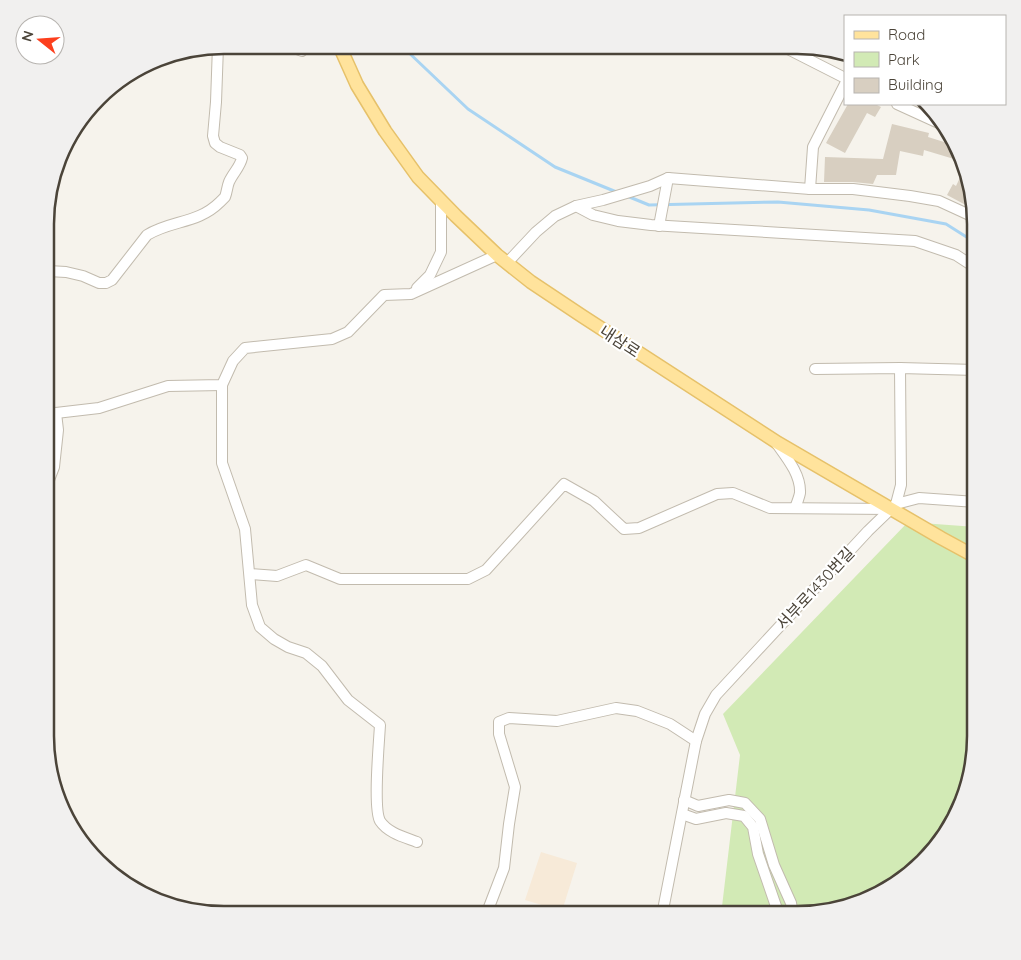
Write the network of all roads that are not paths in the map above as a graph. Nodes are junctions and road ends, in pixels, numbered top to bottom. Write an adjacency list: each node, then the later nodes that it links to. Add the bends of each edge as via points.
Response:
1 (218, 54): 16 (street, via 213,136 220,147 242,158 224,198 199,217 147,235 112,280 106,283)
2 (343, 54): 10 (main road, 내삼로, via 357,85 385,131 418,177)
3 (798, 54): 4 (street)
4 (844, 77)
5 (844, 86): 9 (street, via 813,147)
6 (899, 105): 7 (street)
7 (931, 119)
8 (667, 182): 9 (street); 11 (street); 13 (street)
9 (810, 189): 12 (street, via 853,189 910,196 939,202)
10 (440, 200): 14 (main road, 내삼로); 17 (street, via 441,252 430,275)
11 (576, 206): 13 (street, via 592,215); 14 (street, via 555,216)
12 (967, 214)
13 (659, 226): 15 (street, via 915,241 956,254)
14 (502, 259): 17 (street); 24 (main road, 내삼로, via 582,316)
15 (967, 262)
16 (54, 271)
17 (411, 294): 21 (street, via 384,295 348,332 332,339 244,348 233,361)
18 (815, 368): 19 (street)
19 (900, 368): 20 (street); 27 (street, via 901,485)
20 (967, 370)
21 (222, 385): 22 (street, via 168,386 99,408); 30 (street, via 222,462 245,529)
22 (54, 412)
23 (54, 418): 25 (street, via 58,430)
24 (776, 441): 27 (main road, 내삼로); 28 (street, via 792,465 800,486)
25 (54, 467)
26 (967, 501): 27 (street, via 919,498)
27 (893, 506): 28 (street); 29 (main road, 내삼로); 31 (street, 서부로1430번길, via 716,695 705,714)
28 (795, 508): 30 (street, via 770,508 733,493 717,494 638,528 624,529 594,501 564,484 486,570 468,579 340,579 306,565 277,576)
29 (967, 551)
30 (250, 574): 34 (street, via 252,605 260,627 288,648 306,652 322,666 348,700 380,724 376,805 380,821 391,832)
31 (696, 741): 32 (street, 서부로1430번길); 35 (street, via 670,724 637,711 616,708 557,721 508,718 499,722 515,787 504,868)
32 (684, 800): 33 (street, 서부로1430번길); 38 (street, via 698,806 729,800 745,803 760,819 774,865)
33 (682, 814): 36 (street, 서부로1430번길); 37 (street, via 696,819 726,812 744,816 753,827)
34 (417, 842)
35 (489, 906)
36 (664, 906)
37 (775, 906)
38 (792, 906)

